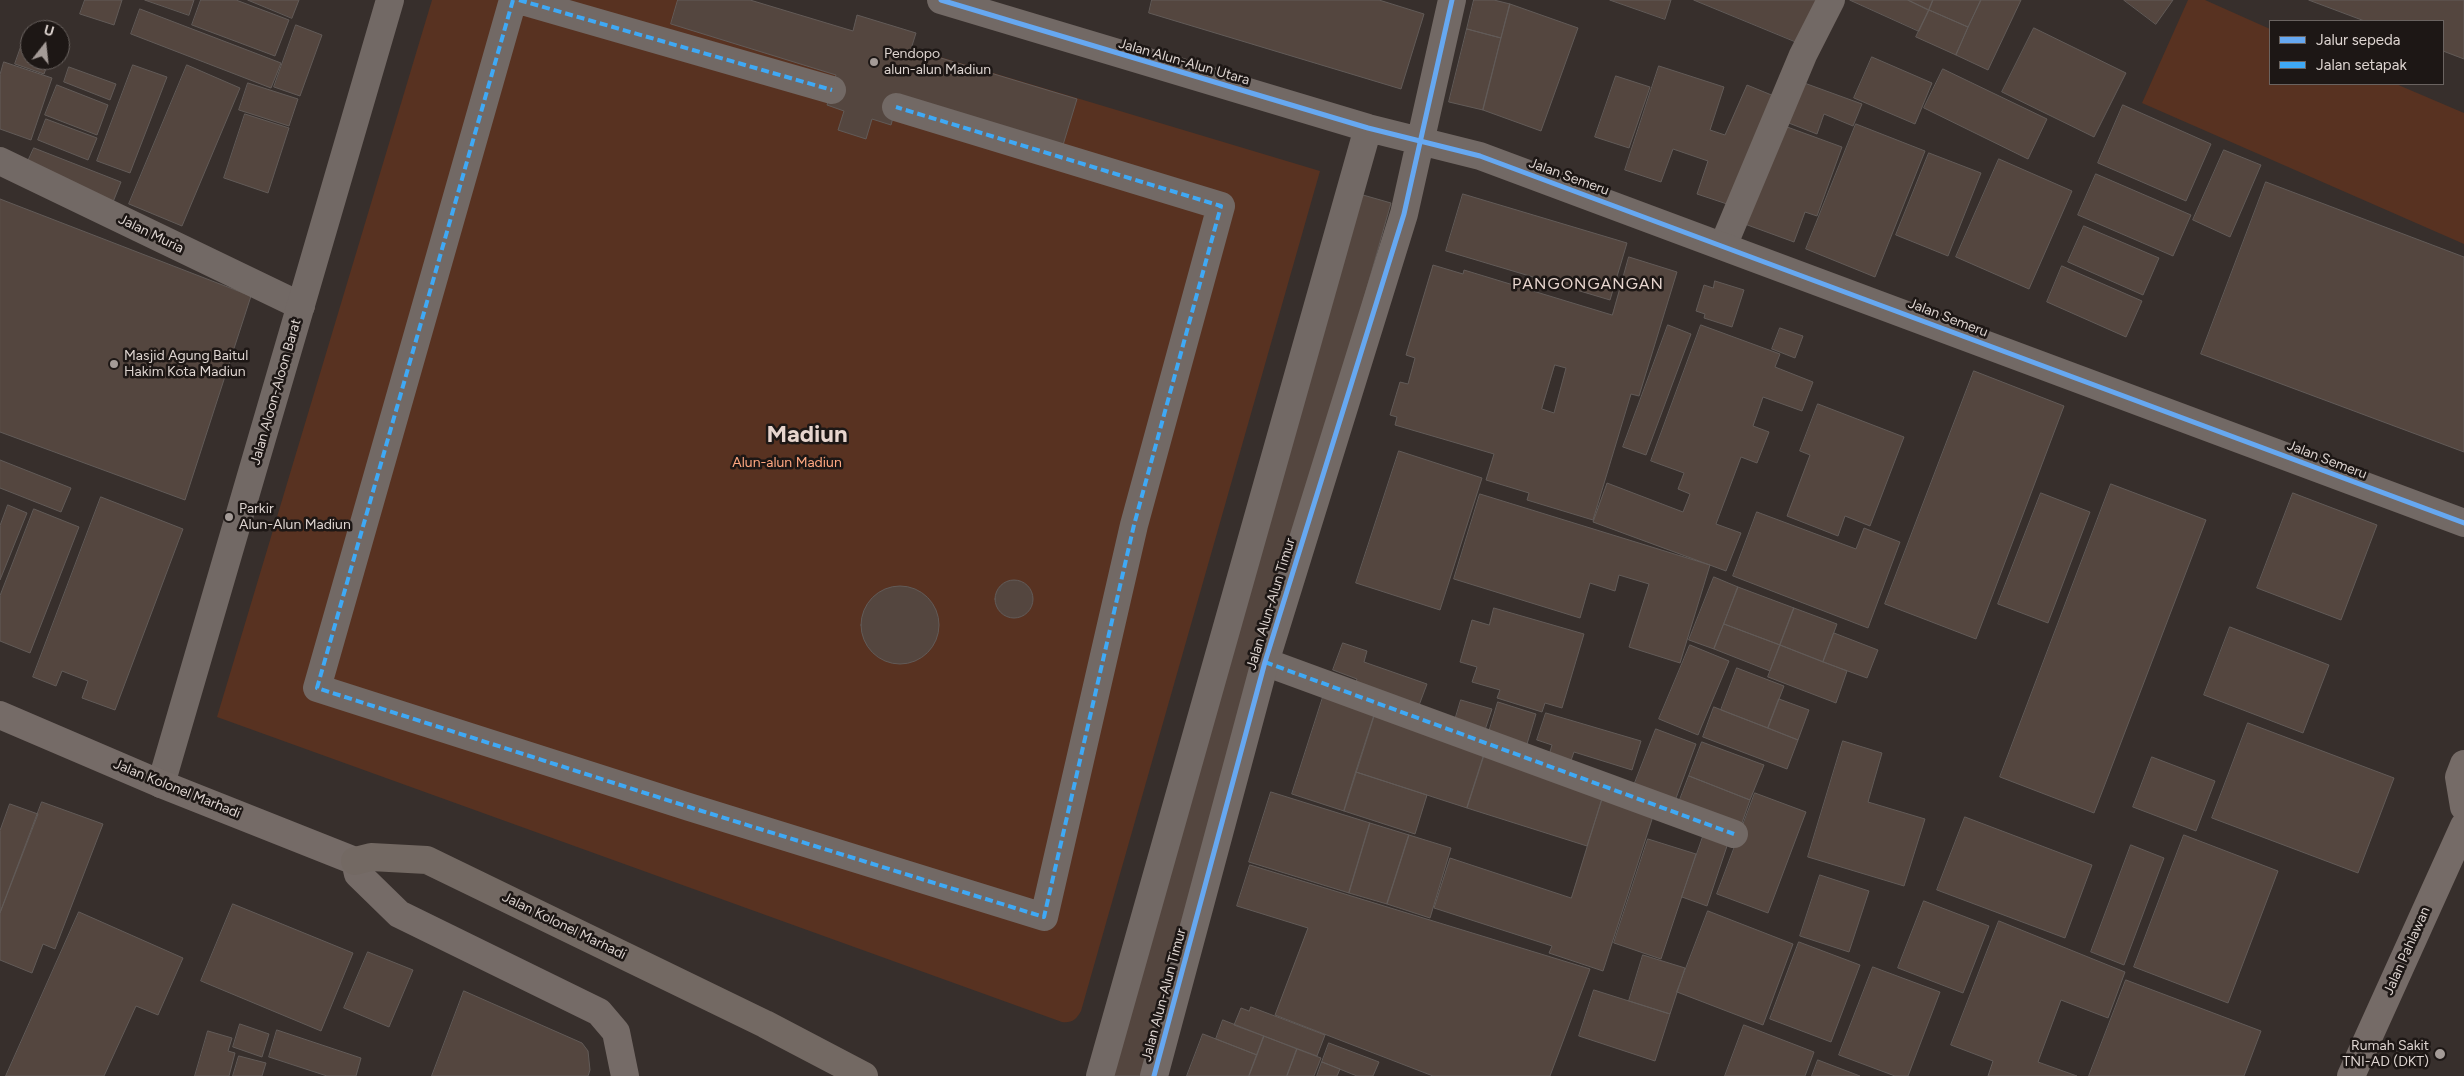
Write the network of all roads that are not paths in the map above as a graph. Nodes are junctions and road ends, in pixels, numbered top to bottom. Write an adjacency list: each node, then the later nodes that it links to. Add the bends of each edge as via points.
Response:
1 (390, 0): 13 (street, Jalan Aloon-Aloon Barat)
2 (513, 0): 8 (street, via 317,688 1044,916 1134,525 1221,206)
3 (519, 0): 7 (street)
4 (941, 0): 9 (street, Jalan Alun-Alun Utara)
5 (1452, 0): 10 (street, Jalan Alun-Alun Timur)
6 (1831, 0): 12 (street, via 1803,55)
7 (832, 90)
8 (896, 107)
9 (1368, 128): 10 (street, Jalan Alun-Alun Utara); 25 (street)
10 (1422, 142): 12 (street, Jalan Semeru, via 1480,156); 15 (street, Jalan Alun-Alun Timur, via 1402,224)
11 (0, 161): 13 (street, Jalan Muria)
12 (1723, 246): 14 (street, Jalan Semeru)
13 (301, 306): 18 (street, Jalan Aloon-Aloon Barat)
14 (2464, 523)
15 (1265, 662): 21 (street); 26 (street, Jalan Alun-Alun Timur)
16 (0, 715): 18 (main road, Jalan Kolonel Marhadi)
17 (2464, 764): 19 (main road, via 2459,777)
18 (161, 784): 22 (main road, Jalan Kolonel Marhadi)
19 (2464, 808)
20 (2464, 826): 27 (main road, Jalan Pahlawan)
21 (1734, 834)
22 (355, 861): 23 (main road, via 358,874 399,914 599,1012 616,1032); 24 (main road, Jalan Kolonel Marhadi, via 372,857 427,860 765,1024)
23 (625, 1076)
24 (864, 1076)
25 (1100, 1076)
26 (1154, 1076)
27 (2351, 1076)

